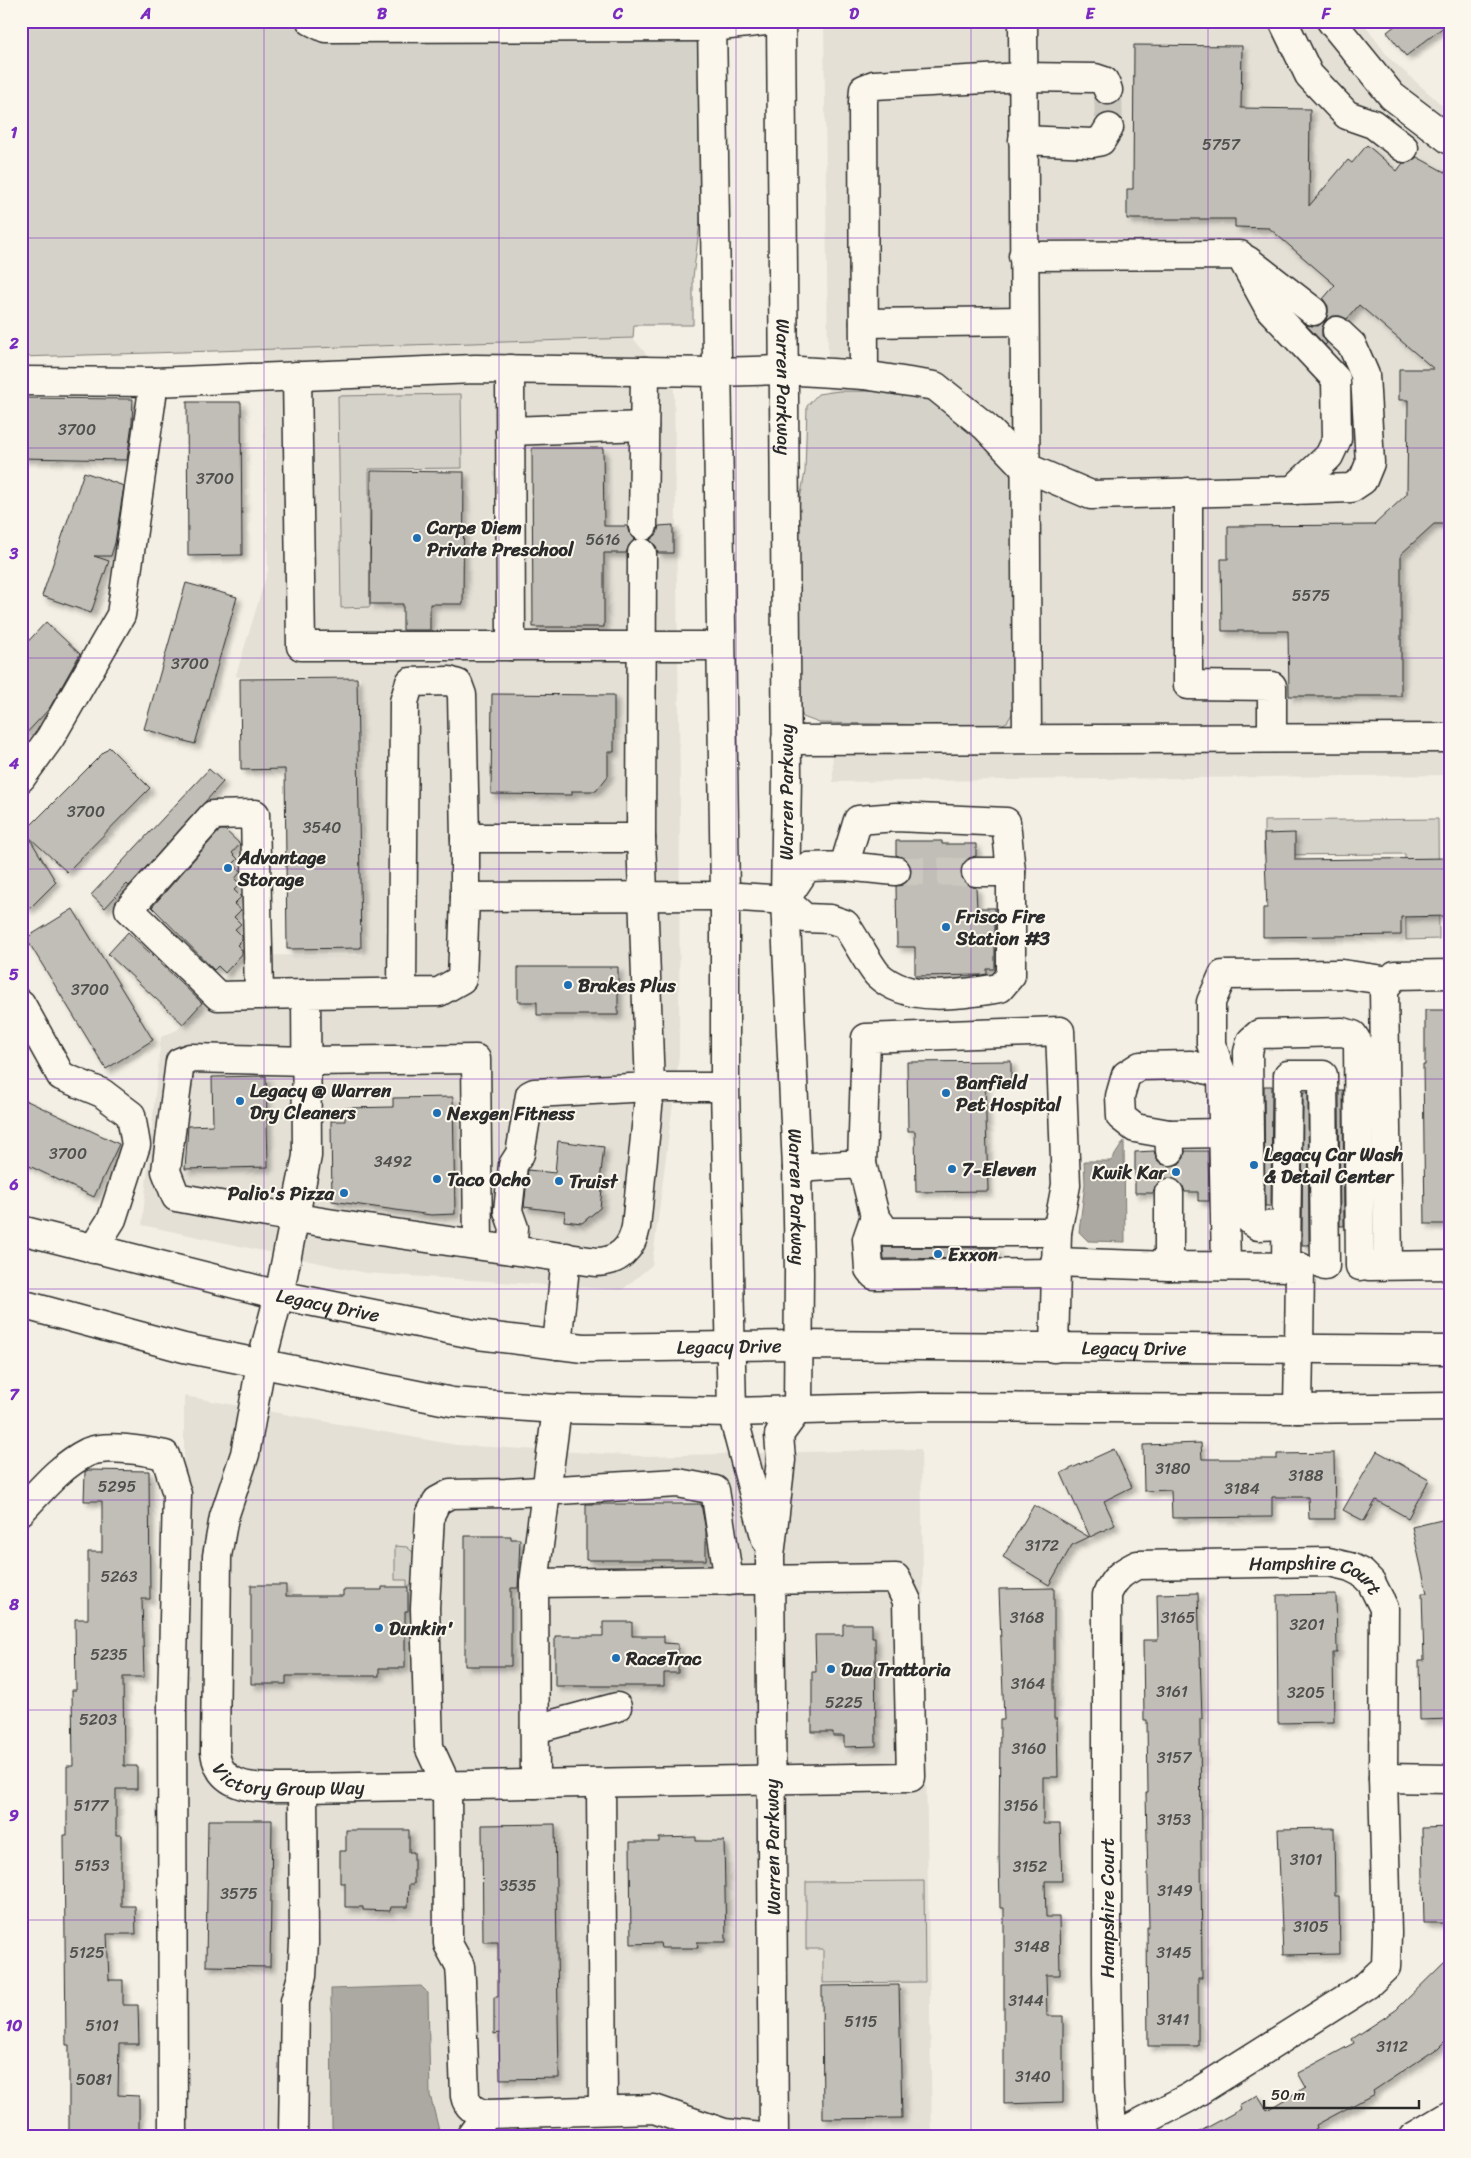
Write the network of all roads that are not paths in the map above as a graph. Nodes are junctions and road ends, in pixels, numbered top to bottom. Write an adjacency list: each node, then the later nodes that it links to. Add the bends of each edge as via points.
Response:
1 (311, 21): 7 (main road, via 325,28)
2 (765, 21): 7 (main road)
3 (781, 21): 21 (main road, Warren Parkway)
4 (1022, 21): 8 (main road)
5 (1283, 21): 13 (main road, via 1309,75 1334,102 1347,115 1373,124)
6 (1331, 21): 12 (main road, via 1392,96)
7 (712, 24): 23 (main road, Warren Parkway)
8 (1022, 78): 9 (main road, via 1096,78 1104,81); 11 (main road); 18 (main road, via 874,85 864,90)
9 (1108, 90)
10 (1109, 128): 11 (main road, via 1101,141 1092,143)
11 (1023, 140): 15 (main road)
12 (1450, 140)
13 (1404, 148)
14 (1240, 255): 15 (main road); 16 (main road); 31 (main road, via 1269,308 1336,379 1337,439 1330,456)
15 (1023, 256): 17 (main road)
16 (1313, 311)
17 (1023, 321): 18 (main road); 30 (main road)
18 (864, 323): 24 (main road)
19 (1337, 331): 31 (main road, via 1352,345 1365,375 1370,463 1364,480 1351,488)
20 (510, 370): 22 (main road); 25 (main road); 29 (main road)
21 (783, 370): 23 (main road); 24 (main road); 41 (main road, Warren Parkway)
22 (645, 371): 23 (main road); 28 (main road)
23 (717, 372): 36 (main road, Warren Parkway)
24 (864, 375): 30 (main road, via 935,386 986,428)
25 (297, 376): 27 (main road); 35 (main road, via 300,646)
26 (21, 381): 27 (main road)
27 (154, 382): 42 (main road, via 121,615 50,738)
28 (644, 426): 29 (main road); 33 (main road)
29 (510, 431): 35 (main road)
30 (1024, 466): 32 (main road, via 1091,494); 38 (main road)
31 (1293, 490): 32 (main road)
32 (1188, 492): 39 (main road, via 1188,685 1272,686)
33 (643, 526)
34 (642, 552): 37 (main road)
35 (512, 646): 37 (main road)
36 (720, 646): 37 (main road); 49 (main road, Warren Parkway)
37 (641, 647): 44 (main road)
38 (1026, 738): 39 (main road); 41 (main road)
39 (1272, 738): 40 (main road)
40 (1450, 738)
41 (786, 740): 52 (main road, Warren Parkway)
42 (21, 778)
43 (465, 838): 44 (main road); 50 (main road); 55 (main road, via 462,695 458,684 449,681 410,682 404,702)
44 (641, 838): 51 (main road)
45 (844, 866): 46 (main road); 48 (main road, via 858,820 896,817 1006,822); 52 (main road, via 807,867)
46 (896, 871)
47 (976, 872): 48 (main road)
48 (1011, 872): 52 (main road, via 1012,975 1000,988 968,993 927,994 896,988 877,974 845,924 830,919 805,918)
49 (725, 896): 51 (main road); 52 (main road); 62 (main road, Warren Parkway)
50 (465, 897): 51 (main road); 55 (main road, via 462,978 439,992)
51 (642, 897): 61 (main road)
52 (785, 900): 67 (main road, Warren Parkway)
53 (1450, 974): 54 (main road, via 1395,975)
54 (1390, 981): 60 (main road, via 1342,974 1223,975 1211,1002 1211,1044); 63 (main road, via 1384,989)
55 (402, 992): 56 (main road)
56 (306, 994): 57 (main road); 59 (main road, Victory Group Way)
57 (259, 995): 57 (main road, via 218,996 129,909 213,815 255,814)
58 (21, 1004): 75 (main road, via 61,1076 102,1093 131,1115 136,1145 112,1219)
59 (307, 1061): 70 (main road, Victory Group Way, via 307,1156); 70 (main road, via 190,1058 180,1062 166,1171 176,1197); 74 (main road, via 476,1059)
60 (1222, 1074): 65 (main road); 65 (main road, via 1192,1065 1140,1066 1126,1075 1120,1096 1122,1117 1135,1128 1170,1143)
61 (650, 1087): 62 (main road); 76 (main road, via 530,1095 520,1154 513,1165 508,1212 514,1228); 77 (main road, via 633,1240 622,1254 611,1260 596,1262)
62 (725, 1088): 88 (main road, Warren Parkway)
63 (1386, 1093): 64 (main road); 78 (main road)
64 (1358, 1094): 71 (main road, via 1358,1043 1353,1035 1343,1032 1259,1034 1251,1041 1248,1052 1250,1220 1258,1226); 82 (main road)
65 (1224, 1133): 81 (main road)
66 (862, 1164): 67 (main road); 69 (main road); 73 (main road, via 866,1038 1060,1031 1066,1185)
67 (797, 1168): 89 (main road, Warren Parkway, via 800,1272)
68 (1169, 1193): 80 (main road)
69 (874, 1216): 73 (main road, via 886,1232); 83 (main road, via 867,1239 869,1270 874,1275)
70 (295, 1220): 74 (main road); 85 (main road, Victory Group Way)
71 (1286, 1225): 84 (main road); 84 (main road, via 1288,1075 1323,1075)
72 (21, 1230): 75 (main road, Legacy Drive)
73 (1057, 1232): 83 (main road)
74 (478, 1245): 76 (main road)
75 (93, 1249): 85 (main road, Legacy Drive)
76 (512, 1250): 77 (main road)
77 (566, 1258): 87 (main road)
78 (1388, 1265): 79 (main road); 82 (main road)
79 (1450, 1265)
80 (1169, 1266): 81 (main road); 83 (main road)
81 (1226, 1266): 84 (main road)
82 (1360, 1266): 84 (main road)
83 (1055, 1267): 90 (main road)
84 (1304, 1267): 91 (main road)
85 (279, 1295): 87 (main road, Legacy Drive, via 478,1334); 93 (main road, Victory Group Way)
86 (21, 1304): 93 (main road, via 184,1348)
87 (557, 1345): 88 (main road, Legacy Drive, via 583,1348)
88 (730, 1345): 89 (main road, Legacy Drive); 98 (main road, Warren Parkway)
89 (797, 1345): 90 (main road, Legacy Drive); 96 (main road, Warren Parkway)
90 (1054, 1348): 91 (main road, Legacy Drive)
91 (1299, 1350): 92 (main road, Legacy Drive); 97 (main road)
92 (1450, 1350)
93 (261, 1364): 95 (main road, via 452,1402); 113 (main road, Victory Group Way, via 245,1454 224,1517 217,1556 215,1752 220,1769 239,1785)
94 (1450, 1407): 97 (main road)
95 (557, 1409): 98 (main road); 99 (main road)
96 (798, 1409): 97 (main road); 98 (main road); 101 (main road, Warren Parkway, via 779,1435 780,1460)
97 (1298, 1409)
98 (732, 1412): 101 (main road, Warren Parkway)
99 (545, 1491): 102 (main road, via 678,1483 715,1490); 103 (main road); 112 (main road, via 450,1494 437,1501 430,1515 424,1608 429,1747)
100 (21, 1511): 117 (main road, via 56,1474 89,1452 130,1448 165,1455 177,1494 172,1704)
101 (770, 1568): 102 (main road); 109 (main road, Warren Parkway); 109 (main road, Victory Group Way, via 896,1578 907,1601 911,1777)
102 (729, 1581): 103 (main road)
103 (534, 1583): 105 (main road)
104 (617, 1707): 105 (main road)
105 (535, 1729): 111 (main road)
106 (1450, 1760): 107 (main road)
107 (1383, 1769): 108 (main road); 122 (main road, Hampshire Court, via 1387,1933 1386,1967 1382,1973 1367,1986 1188,2098); 122 (main road, Hampshire Court, via 1384,1608 1371,1582 1362,1573 1329,1562 1150,1564 1137,1565 1112,1581 1106,1594 1107,1973)
108 (1450, 1779)
109 (771, 1781): 110 (main road, Victory Group Way); 121 (main road, Warren Parkway)
110 (601, 1783): 111 (main road, Victory Group Way); 114 (main road)
111 (536, 1784): 112 (main road, Victory Group Way)
112 (447, 1786): 113 (main road, Victory Group Way); 115 (main road, via 448,1944 460,1966 462,1980 464,2096 473,2110)
113 (303, 1788): 118 (main road, via 304,1943 302,1976 295,2001)
114 (604, 2110): 115 (main road); 120 (main road, via 654,2109 724,2133)
115 (487, 2114): 119 (main road)
116 (1447, 2122): 123 (main road)
117 (173, 2137)
118 (292, 2137)
119 (470, 2137)
120 (761, 2137)
121 (774, 2137)
122 (1113, 2137)
123 (1413, 2137)

